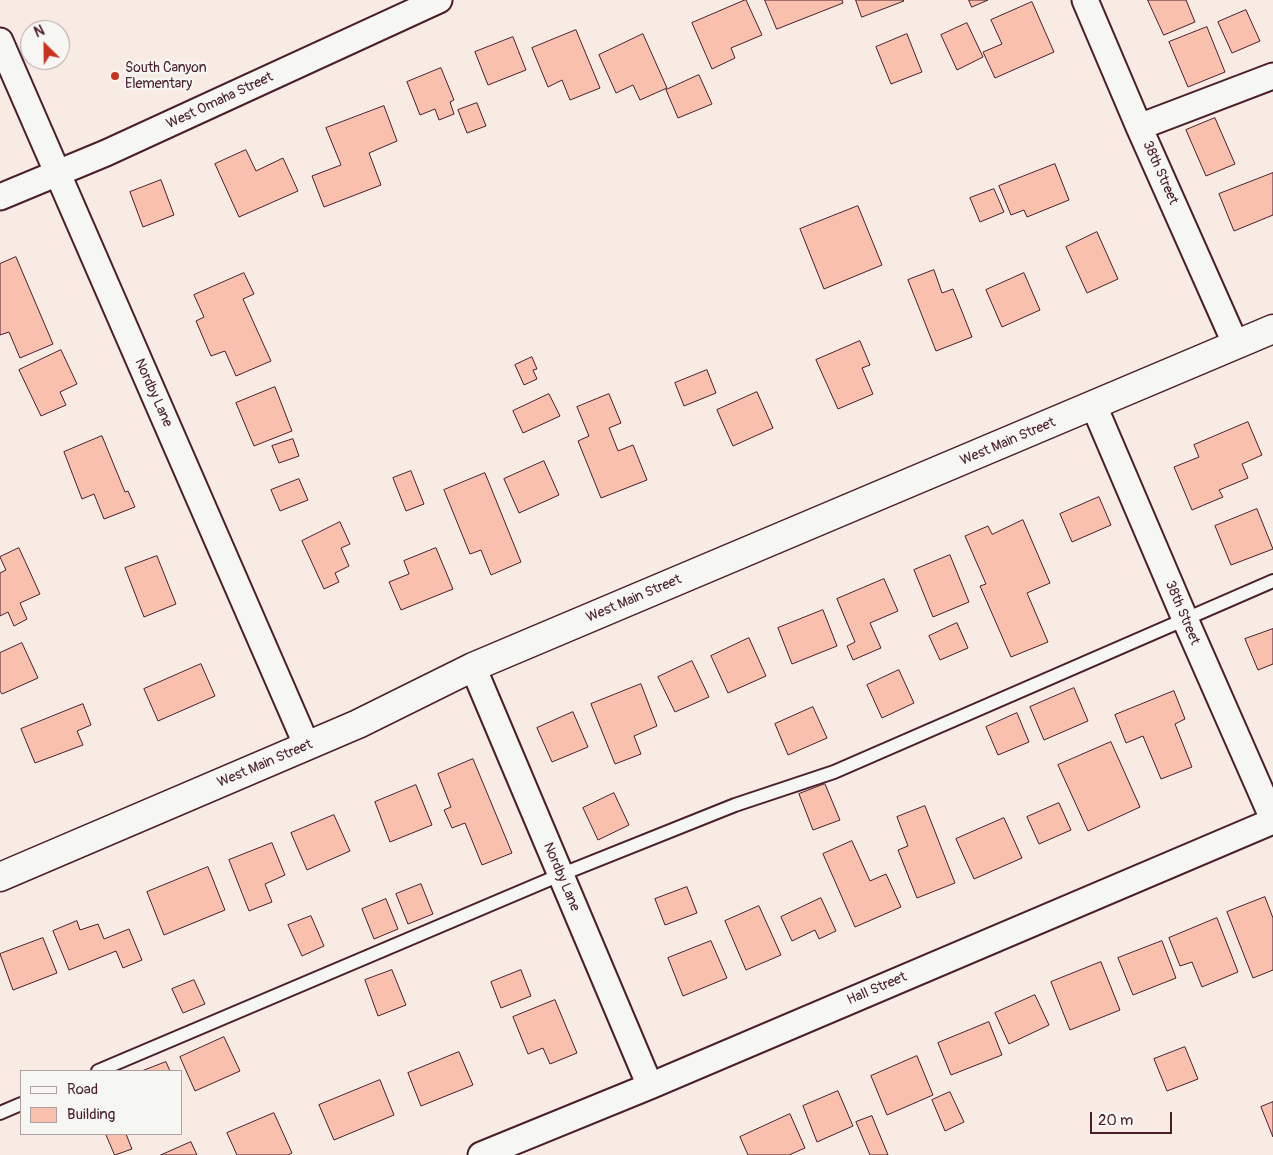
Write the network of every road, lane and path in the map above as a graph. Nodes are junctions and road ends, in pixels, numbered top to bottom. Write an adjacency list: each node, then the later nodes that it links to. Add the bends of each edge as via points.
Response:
1 (439, 0): 6 (street, West Omaha Street)
2 (1085, 0): 5 (street, 38th Street)
3 (0, 41): 6 (street, Nordby Lane)
4 (1273, 76): 5 (street)
5 (1139, 127): 9 (street, 38th Street)
6 (57, 173): 7 (street, West Omaha Street); 14 (street, Nordby Lane)
7 (0, 198)
8 (1273, 329): 9 (street, West Main Street)
9 (1236, 345): 10 (street, West Main Street)
10 (1094, 406): 12 (street, 38th Street); 13 (street, West Main Street)
11 (1273, 581): 12 (lane)
12 (1185, 619): 15 (street, 38th Street); 16 (lane, via 834,772 735,805)
13 (473, 667): 14 (street, West Main Street); 16 (street, Nordby Lane)
14 (307, 746): 17 (street, West Main Street)
15 (1273, 820): 19 (street, Hall Street)
16 (560, 875): 18 (lane); 19 (street, Nordby Lane)
17 (0, 877)
18 (100, 1070)
19 (650, 1086): 22 (street, Hall Street)
20 (20, 1104): 21 (lane)
21 (0, 1113)
22 (481, 1155)

